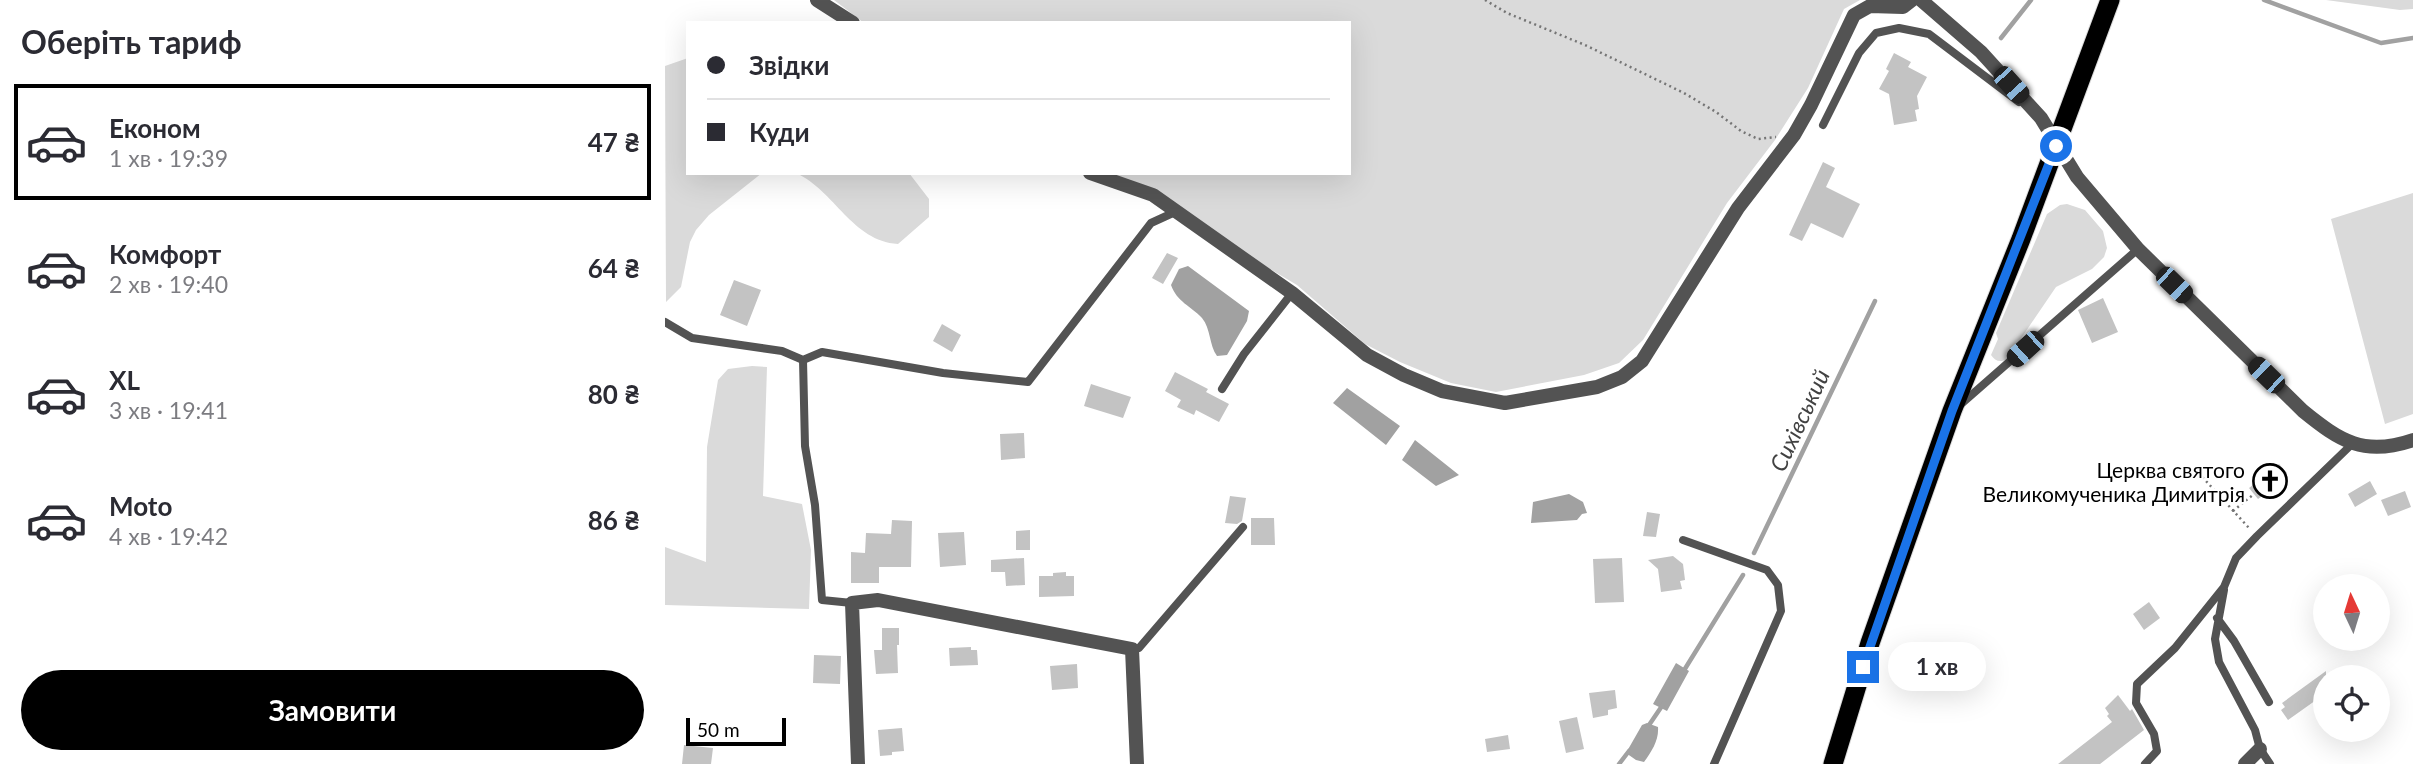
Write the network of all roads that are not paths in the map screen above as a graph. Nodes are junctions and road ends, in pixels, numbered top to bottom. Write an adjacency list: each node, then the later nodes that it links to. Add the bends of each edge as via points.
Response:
1 (817, 0): 5 (street)
2 (1912, 0): 12 (street, via 1903,6 1870,6 1854,15 1794,135 1738,208 1641,360 1622,377 1597,387 1505,404 1442,391 1367,355)
3 (1921, 0): 6 (street, via 1982,52)
4 (2110, 0): 8 (highway)
5 (850, 21)
6 (2041, 118): 7 (lane, via 1929,34 1899,28 1876,33 1859,53); 8 (street)
7 (1823, 125)
8 (2056, 146): 11 (street); 16 (highway)
9 (1096, 175): 10 (street, via 1153,195)
10 (1175, 212): 12 (street); 14 (lane, via 1151,223 1028,382 822,352)
11 (2138, 249): 16 (lane); 18 (street, via 2303,411)
12 (1292, 293): 15 (lane)
13 (665, 322): 14 (lane, via 692,338 782,351)
14 (803, 360): 22 (lane, via 805,446 822,600)
15 (1222, 390)
16 (1952, 411): 30 (highway, via 1870,643)
17 (2413, 440): 18 (street)
18 (2351, 445): 21 (lane, via 2256,536 2237,558)
19 (1243, 527): 24 (lane, via 1139,648)
20 (1683, 540): 29 (lane, via 1767,570 1778,585 1781,611)
21 (2224, 587): 23 (lane); 31 (lane, via 2175,648 2137,684 2136,703 2154,734 2157,751)
22 (852, 603): 24 (street, via 879,600); 27 (street)
23 (2217, 618): 25 (lane); 26 (lane, via 2219,662 2255,730)
24 (1132, 649): 28 (street)
25 (2269, 702)
26 (2260, 749): 32 (street); 33 (lane); 34 (lane)
27 (858, 764)
28 (1137, 764)
29 (1714, 764)
30 (1833, 764)
31 (2145, 764)
32 (2245, 764)
33 (2256, 764)
34 (2270, 764)

